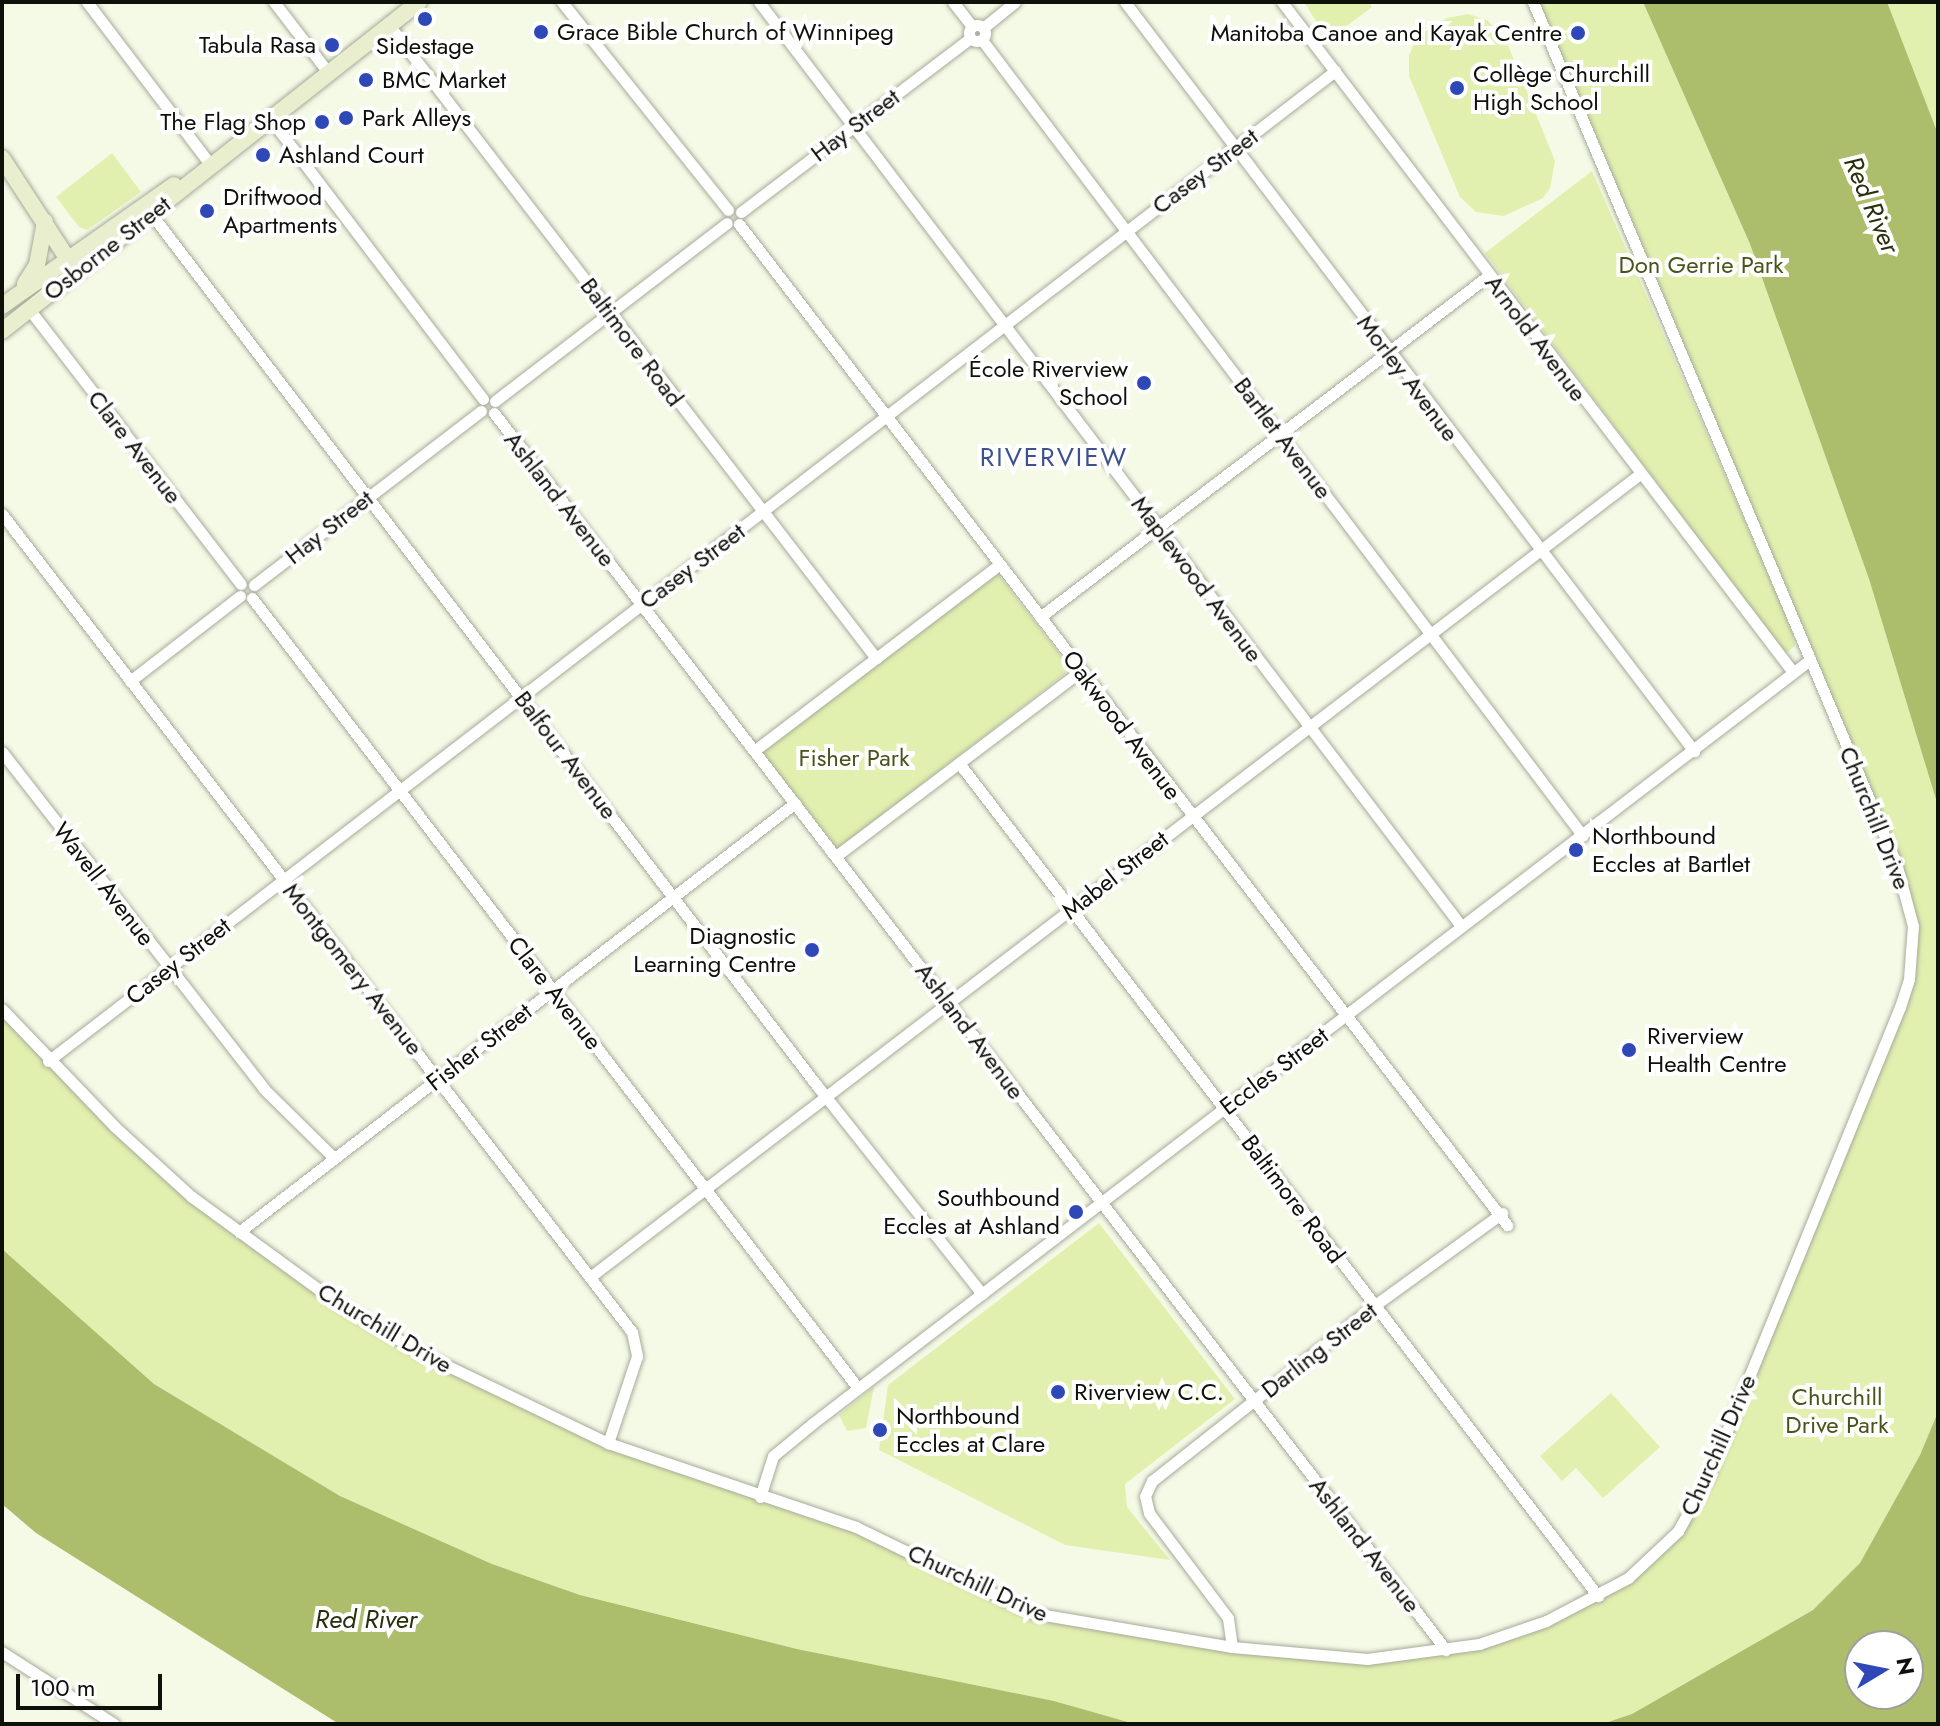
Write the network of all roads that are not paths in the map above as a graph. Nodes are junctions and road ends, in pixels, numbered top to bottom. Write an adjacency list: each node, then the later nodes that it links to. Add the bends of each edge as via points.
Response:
1 (87, 2): 19 (street)
2 (274, 2): 14 (street)
3 (419, 2): 11 (main road, Osborne Street)
4 (562, 2): 22 (street, Oakwood Avenue)
5 (759, 2): 16 (street, Maplewood Avenue)
6 (953, 2): 12 (street, Bartlet Avenue)
7 (1015, 2): 12 (street, Hay Street)
8 (1125, 2): 17 (street, Morley Avenue)
9 (1282, 2): 13 (street, Arnold Avenue)
10 (1533, 2): 50 (street, Churchill Drive)
11 (389, 25): 14 (main road, Osborne Street); 31 (street, Baltimore Road)
12 (976, 33): 16 (street, Hay Street); 24 (street, Bartlet Avenue)
13 (1335, 71): 17 (street, Casey Street); 27 (street, Arnold Avenue)
14 (328, 72): 15 (main road, Osborne Street)
15 (269, 117): 19 (main road, Osborne Street); 35 (street, Ashland Avenue)
16 (851, 128): 22 (street, Hay Street); 32 (street, Maplewood Avenue)
17 (1236, 147): 24 (street, Casey Street); 34 (street, Morley Avenue)
18 (2, 158): 20 (main road)
19 (210, 164): 21 (main road, Osborne Street); 25 (main road, Osborne Street)
20 (18, 179): 23 (main road); 25 (main road)
21 (152, 215): 26 (main road, Osborne Street); 39 (street, Balfour Avenue)
22 (734, 217): 31 (street, Hay Street); 36 (street, Oakwood Avenue)
23 (45, 222): 25 (main road); 28 (main road, via 37,265)
24 (1126, 231): 32 (street, Casey Street); 37 (street, Bartlet Avenue)
25 (71, 254): 26 (main road); 28 (main road, Osborne Street)
26 (82, 269): 30 (main road, Osborne Street)
27 (1488, 276): 34 (street); 38 (street, Arnold Avenue)
28 (21, 292): 29 (main road, Osborne Street)
29 (2, 306)
30 (29, 309): 33 (main road, Osborne Street); 45 (street, Clare Avenue)
31 (611, 314): 35 (street, Hay Street); 40 (street, Baltimore Road)
32 (1003, 324): 36 (street, Casey Street); 42 (street, Maplewood Avenue)
33 (2, 331)
34 (1388, 352): 37 (street); 43 (street, Morley Avenue)
35 (488, 406): 39 (street, Hay Street); 46 (street, Ashland Avenue)
36 (886, 416): 40 (street, Casey Street); 44 (street, Oakwood Avenue)
37 (1280, 434): 42 (street); 48 (street, Bartlet Avenue)
38 (1640, 474): 43 (street, Mabel Street); 52 (street, Arnold Avenue)
39 (370, 496): 45 (street, Hay Street); 54 (street, Balfour Avenue)
40 (763, 513): 46 (street, Casey Street); 49 (street, Baltimore Road)
41 (2, 514): 53 (street, Montgomery Avenue)
42 (1156, 525): 47 (street); 55 (street, Maplewood Avenue)
43 (1539, 551): 48 (street, Mabel Street); 57 (street, Morley Avenue)
44 (999, 565): 47 (street, Oakwood Avenue); 49 (street)
45 (247, 591): 53 (street, Hay Street); 60 (street, Clare Avenue)
46 (641, 604): 54 (street, Casey Street); 56 (street, Ashland Avenue)
47 (1040, 617): 51 (street, Oakwood Avenue)
48 (1431, 634): 55 (street, Mabel Street); 63 (street, Bartlet Avenue)
49 (876, 658): 56 (street)
50 (1810, 660): 52 (street, Eccles Street); 90 (street, Churchill Drive, via 1910,907 1909,979 1709,1475 1665,1546)
51 (1081, 671): 59 (street); 62 (street, Oakwood Avenue)
52 (1793, 672): 57 (street, Eccles Street)
53 (130, 681): 65 (street, Montgomery Avenue)
54 (523, 695): 60 (street, Casey Street); 66 (street, Balfour Avenue)
55 (1309, 725): 62 (street, Mabel Street); 68 (street, Maplewood Avenue)
56 (755, 750): 61 (street, Ashland Avenue)
57 (1694, 751): 63 (street, Eccles Street)
58 (2, 752): 69 (street, Wavell Avenue)
59 (959, 763): 64 (street); 67 (street, Baltimore Road)
60 (399, 791): 65 (street, Casey Street); 70 (street, Clare Avenue)
61 (795, 803): 64 (street, Ashland Avenue); 66 (street, Fisher Street)
62 (1191, 816): 67 (street, Mabel Street); 73 (street, Oakwood Avenue)
63 (1583, 836): 68 (street, Eccles Street)
64 (836, 856): 71 (street, Ashland Avenue)
65 (284, 880): 69 (street, Casey Street); 75 (street, Montgomery Avenue)
66 (672, 897): 70 (street, Fisher Street); 76 (street, Balfour Avenue)
67 (1071, 909): 71 (street, Mabel Street); 77 (street, Baltimore Road)
68 (1461, 926): 73 (street, Eccles Street)
69 (168, 968): 74 (street, Casey Street); 78 (street, Wavell Avenue, via 264,1089)
70 (552, 991): 75 (street, Fisher Street); 79 (street, Clare Avenue)
71 (948, 1003): 76 (street, Mabel Street); 80 (street, Ashland Avenue)
72 (2, 1009): 74 (street, Churchill Drive)
73 (1348, 1016): 77 (street, Eccles Street); 81 (street, Oakwood Avenue)
74 (48, 1061): 82 (street, Churchill Drive, via 153,1163)
75 (437, 1079): 78 (street, Fisher Street); 83 (street, Montgomery Avenue)
76 (826, 1098): 79 (street, Mabel Street); 84 (street, Balfour Avenue)
77 (1224, 1108): 80 (street, Eccles Street); 85 (street, Baltimore Road)
78 (334, 1158): 82 (street, Fisher Street)
79 (706, 1188): 83 (street, Mabel Street); 86 (street, Clare Avenue)
80 (1101, 1202): 84 (street, Eccles Street); 87 (street, Ashland Avenue)
81 (1504, 1219): 85 (street, Darling Street)
82 (239, 1232): 88 (street, Churchill Drive, via 339,1304 421,1353)
83 (590, 1277): 88 (street, Montgomery Avenue, via 632,1332 638,1349)
84 (982, 1294): 86 (street, Eccles Street)
85 (1375, 1305): 87 (street, Darling Street); 90 (street, Baltimore Road)
86 (858, 1388): 89 (street, Eccles Street, via 773,1456)
87 (1254, 1401): 91 (street, Darling Street, via 1152,1481 1145,1496 1149,1513 1228,1618); 92 (street, Ashland Avenue)
88 (608, 1443): 89 (street, Churchill Drive)
89 (760, 1497): 91 (street, Churchill Drive, via 880,1537 1033,1613)
90 (1598, 1596): 92 (street, Churchill Drive, via 1517,1632)
91 (1232, 1647): 92 (street, Churchill Drive, via 1341,1659)
92 (1446, 1650)
93 (2, 1652): 94 (street)
94 (114, 1724)

